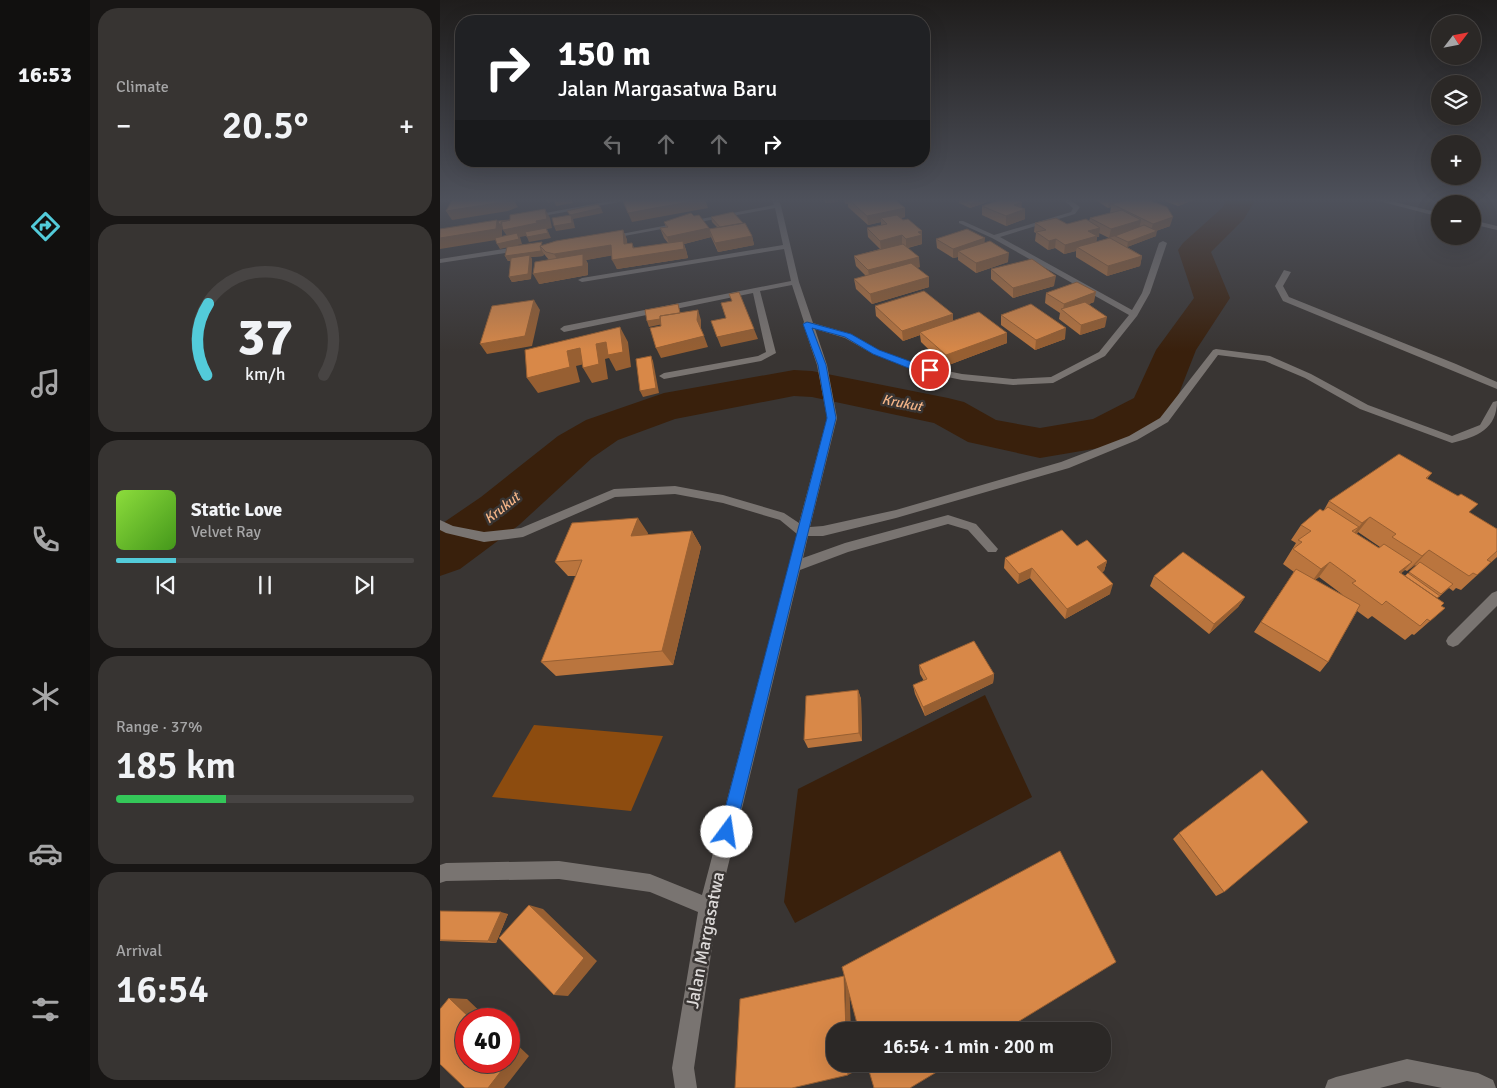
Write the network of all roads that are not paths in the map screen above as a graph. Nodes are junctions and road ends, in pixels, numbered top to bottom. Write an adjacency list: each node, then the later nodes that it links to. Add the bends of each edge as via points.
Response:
1 (512, 250): 6 (street)
2 (764, 250): 8 (street)
3 (788, 250): 9 (street, Jalan Margasatwa)
4 (1016, 250): 11 (street)
5 (1161, 250): 11 (street, via 1146,293)
6 (440, 261)
7 (1287, 272): 15 (street, via 1280,286 1286,298)
8 (582, 280)
9 (795, 282): 10 (street); 12 (street, Jalan Margasatwa)
10 (756, 290): 13 (street); 14 (street, via 771,353 762,358)
11 (1134, 314): 12 (street, via 1102,354 1053,380 1013,382 962,377 914,367 876,352 848,336)
12 (807, 324): 18 (street, Jalan Margasatwa, via 822,365 832,418)
13 (564, 329)
14 (664, 376)
15 (1497, 386)
16 (1497, 404): 18 (street, via 1484,426 1452,440 1364,407 1267,358 1216,352 1164,420 1134,438 1065,464 896,514 823,531)
17 (445, 528): 18 (street, via 484,538 522,532 614,493 675,490 724,499 784,517)
18 (802, 532): 20 (street, Jalan Margasatwa)
19 (992, 549): 20 (street, via 972,526 948,520 845,548)
20 (794, 566): 24 (street, Jalan Margasatwa)
21 (1497, 597): 22 (street)
22 (1453, 641)
23 (440, 874): 24 (street, via 559,870 650,883)
24 (708, 907): 25 (street, Jalan Margasatwa, via 683,1068)
25 (686, 1088)
26 (1336, 1088): 27 (street, via 1407,1070)
27 (1485, 1088)

